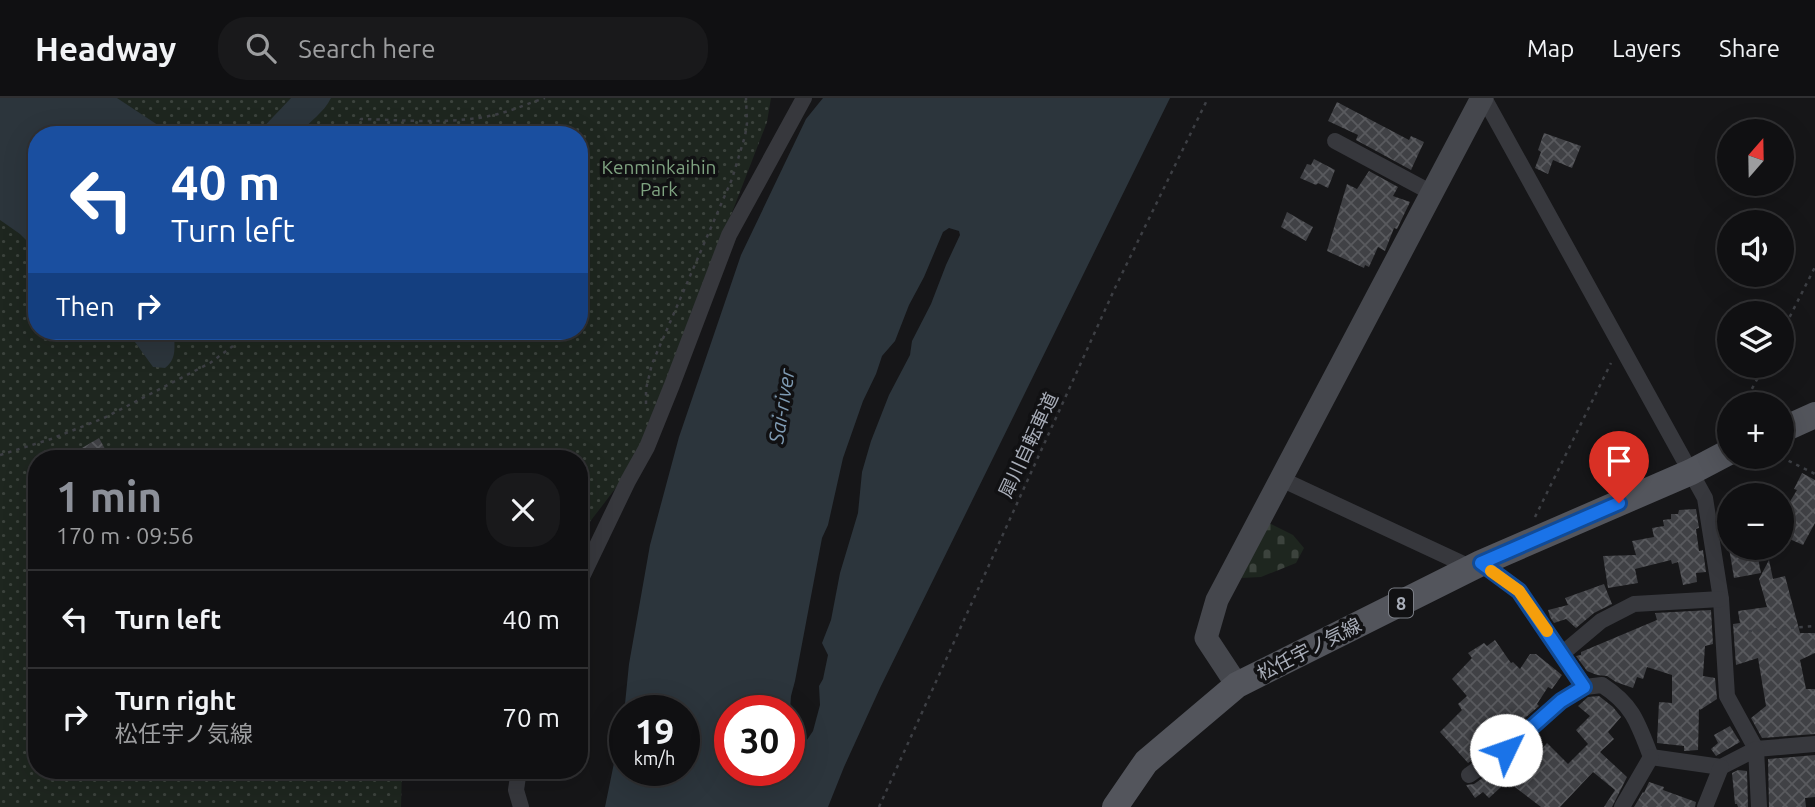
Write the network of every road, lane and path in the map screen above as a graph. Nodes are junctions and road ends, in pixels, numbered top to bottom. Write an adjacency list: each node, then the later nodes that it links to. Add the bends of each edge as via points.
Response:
1 (545, 98): 6 (path, via 498,114 429,121 361,119)
2 (746, 98): 13 (path, via 745,136 732,179 652,364)
3 (804, 98): 23 (street, via 729,235 647,447)
4 (1208, 98): 38 (path, 犀川自転車道, via 1115,288)
5 (1483, 98): 8 (street); 12 (street)
6 (357, 126)
7 (1335, 141): 8 (street)
8 (1432, 193): 21 (street)
9 (1815, 267): 10 (path)
10 (1794, 308)
11 (237, 340): 16 (path, via 210,363 104,418)
12 (1620, 344): 19 (street); 22 (path)
13 (646, 408)
14 (1815, 415): 15 (main road)
15 (1794, 425)
16 (0, 455)
17 (1717, 459): 19 (main road, 松任宇ノ気線 / 8)
18 (1794, 464): 20 (path)
19 (1691, 472): 22 (main road, 松任宇ノ気線 / 8); 25 (street, via 1705,498)
20 (1815, 474)
21 (1281, 479): 24 (street); 29 (street, via 1217,600 1206,638)
22 (1521, 545): 24 (main road, 松任宇ノ気線 / 8)
23 (588, 564)
24 (1476, 566): 28 (street, via 1519,591); 29 (main road, 松任宇ノ気線 / 8)
25 (1721, 599): 27 (street); 28 (street, via 1634,604 1601,621)
26 (1815, 626): 27 (path)
27 (1723, 635): 32 (street, via 1727,696)
28 (1563, 653): 30 (street)
29 (1237, 685): 39 (main road, 松任宇ノ気線 / 8, via 1146,762)
30 (1584, 687): 33 (street, via 1602,685 1618,695 1635,716); 35 (street)
31 (1815, 744): 32 (street)
32 (1756, 749): 34 (street); 42 (street)
33 (1651, 757): 34 (street); 40 (street)
34 (1721, 767): 41 (street)
35 (1469, 775)
36 (518, 779): 37 (street)
37 (521, 807)
38 (879, 807)
39 (1115, 807)
40 (1622, 807)
41 (1705, 807)
42 (1759, 807)

